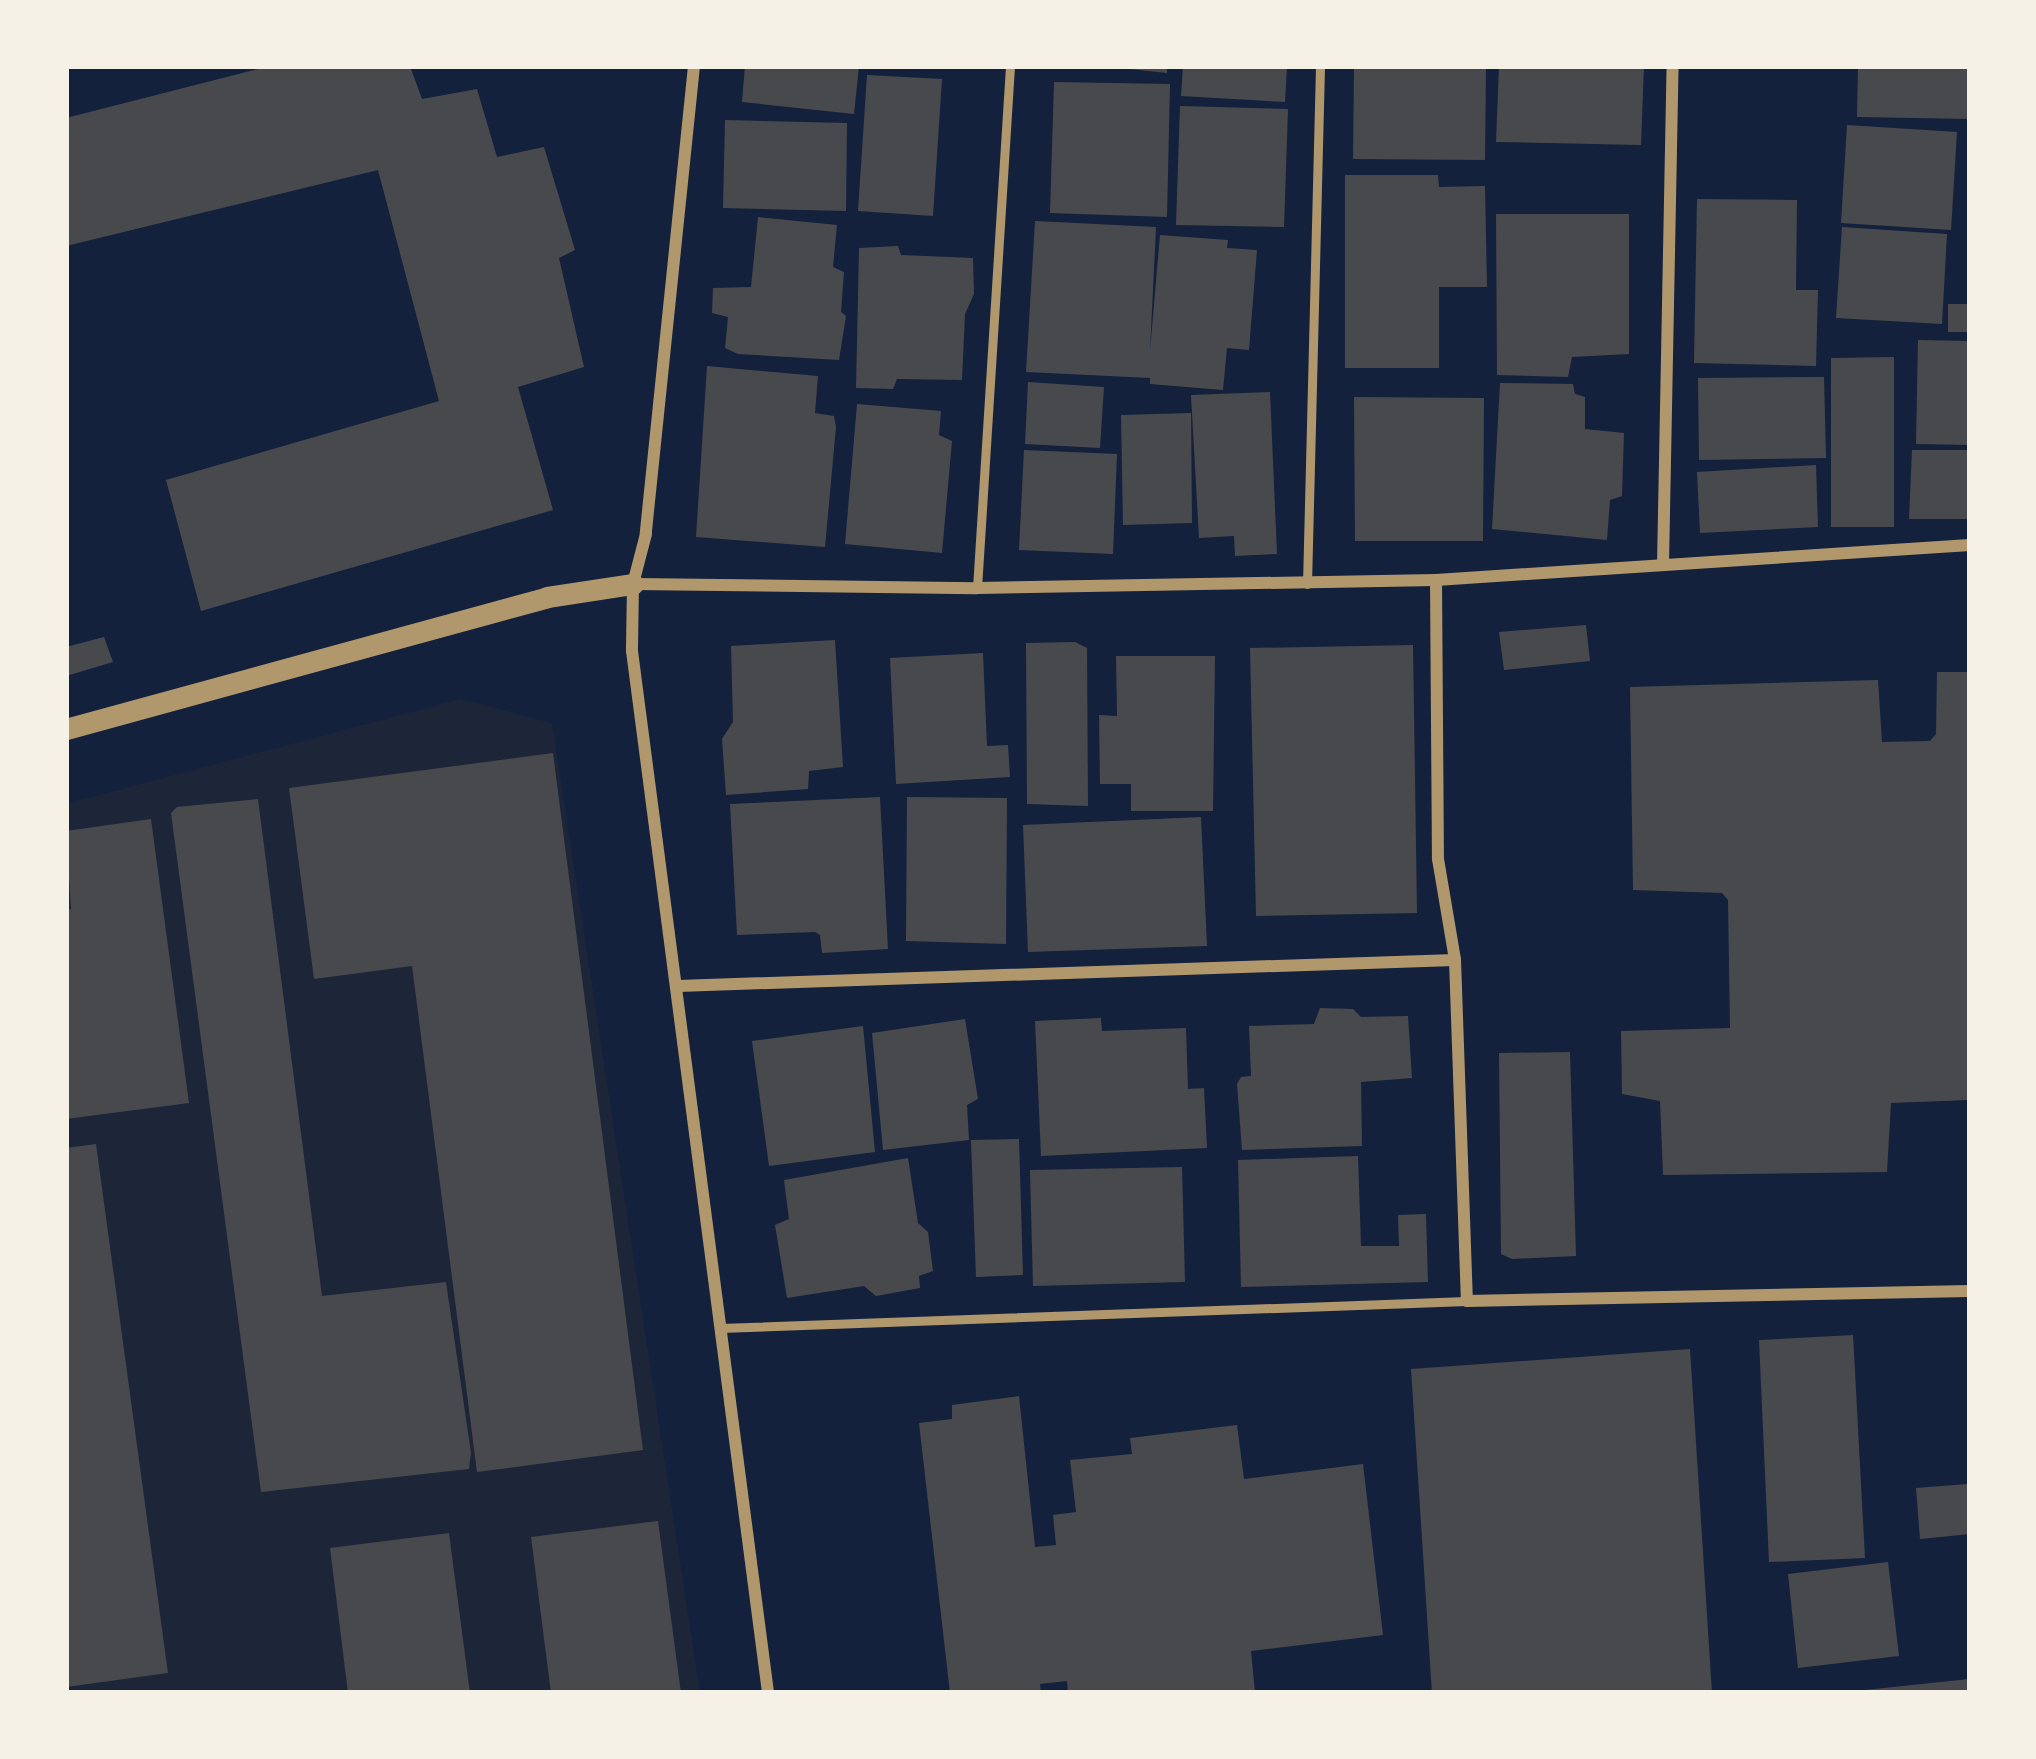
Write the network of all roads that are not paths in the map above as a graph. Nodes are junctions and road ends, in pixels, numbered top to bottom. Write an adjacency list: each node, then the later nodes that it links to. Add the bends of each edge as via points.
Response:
1 (694, 66): 8 (street, via 646,534)
2 (1010, 66): 10 (lane)
3 (1320, 66): 9 (lane)
4 (1673, 66): 6 (street)
5 (1970, 545): 6 (street)
6 (1663, 566): 7 (street)
7 (1436, 580): 9 (street); 12 (street, via 1438,859)
8 (633, 584): 10 (street); 11 (street, via 547,597); 13 (street, via 632,651)
9 (1307, 584): 10 (street)
10 (977, 588)
11 (66, 729)
12 (1455, 960): 13 (street); 15 (street)
13 (678, 986): 16 (street)
14 (1970, 1292): 15 (street)
15 (1467, 1300): 16 (lane)
16 (720, 1328): 17 (street)
17 (768, 1693)

